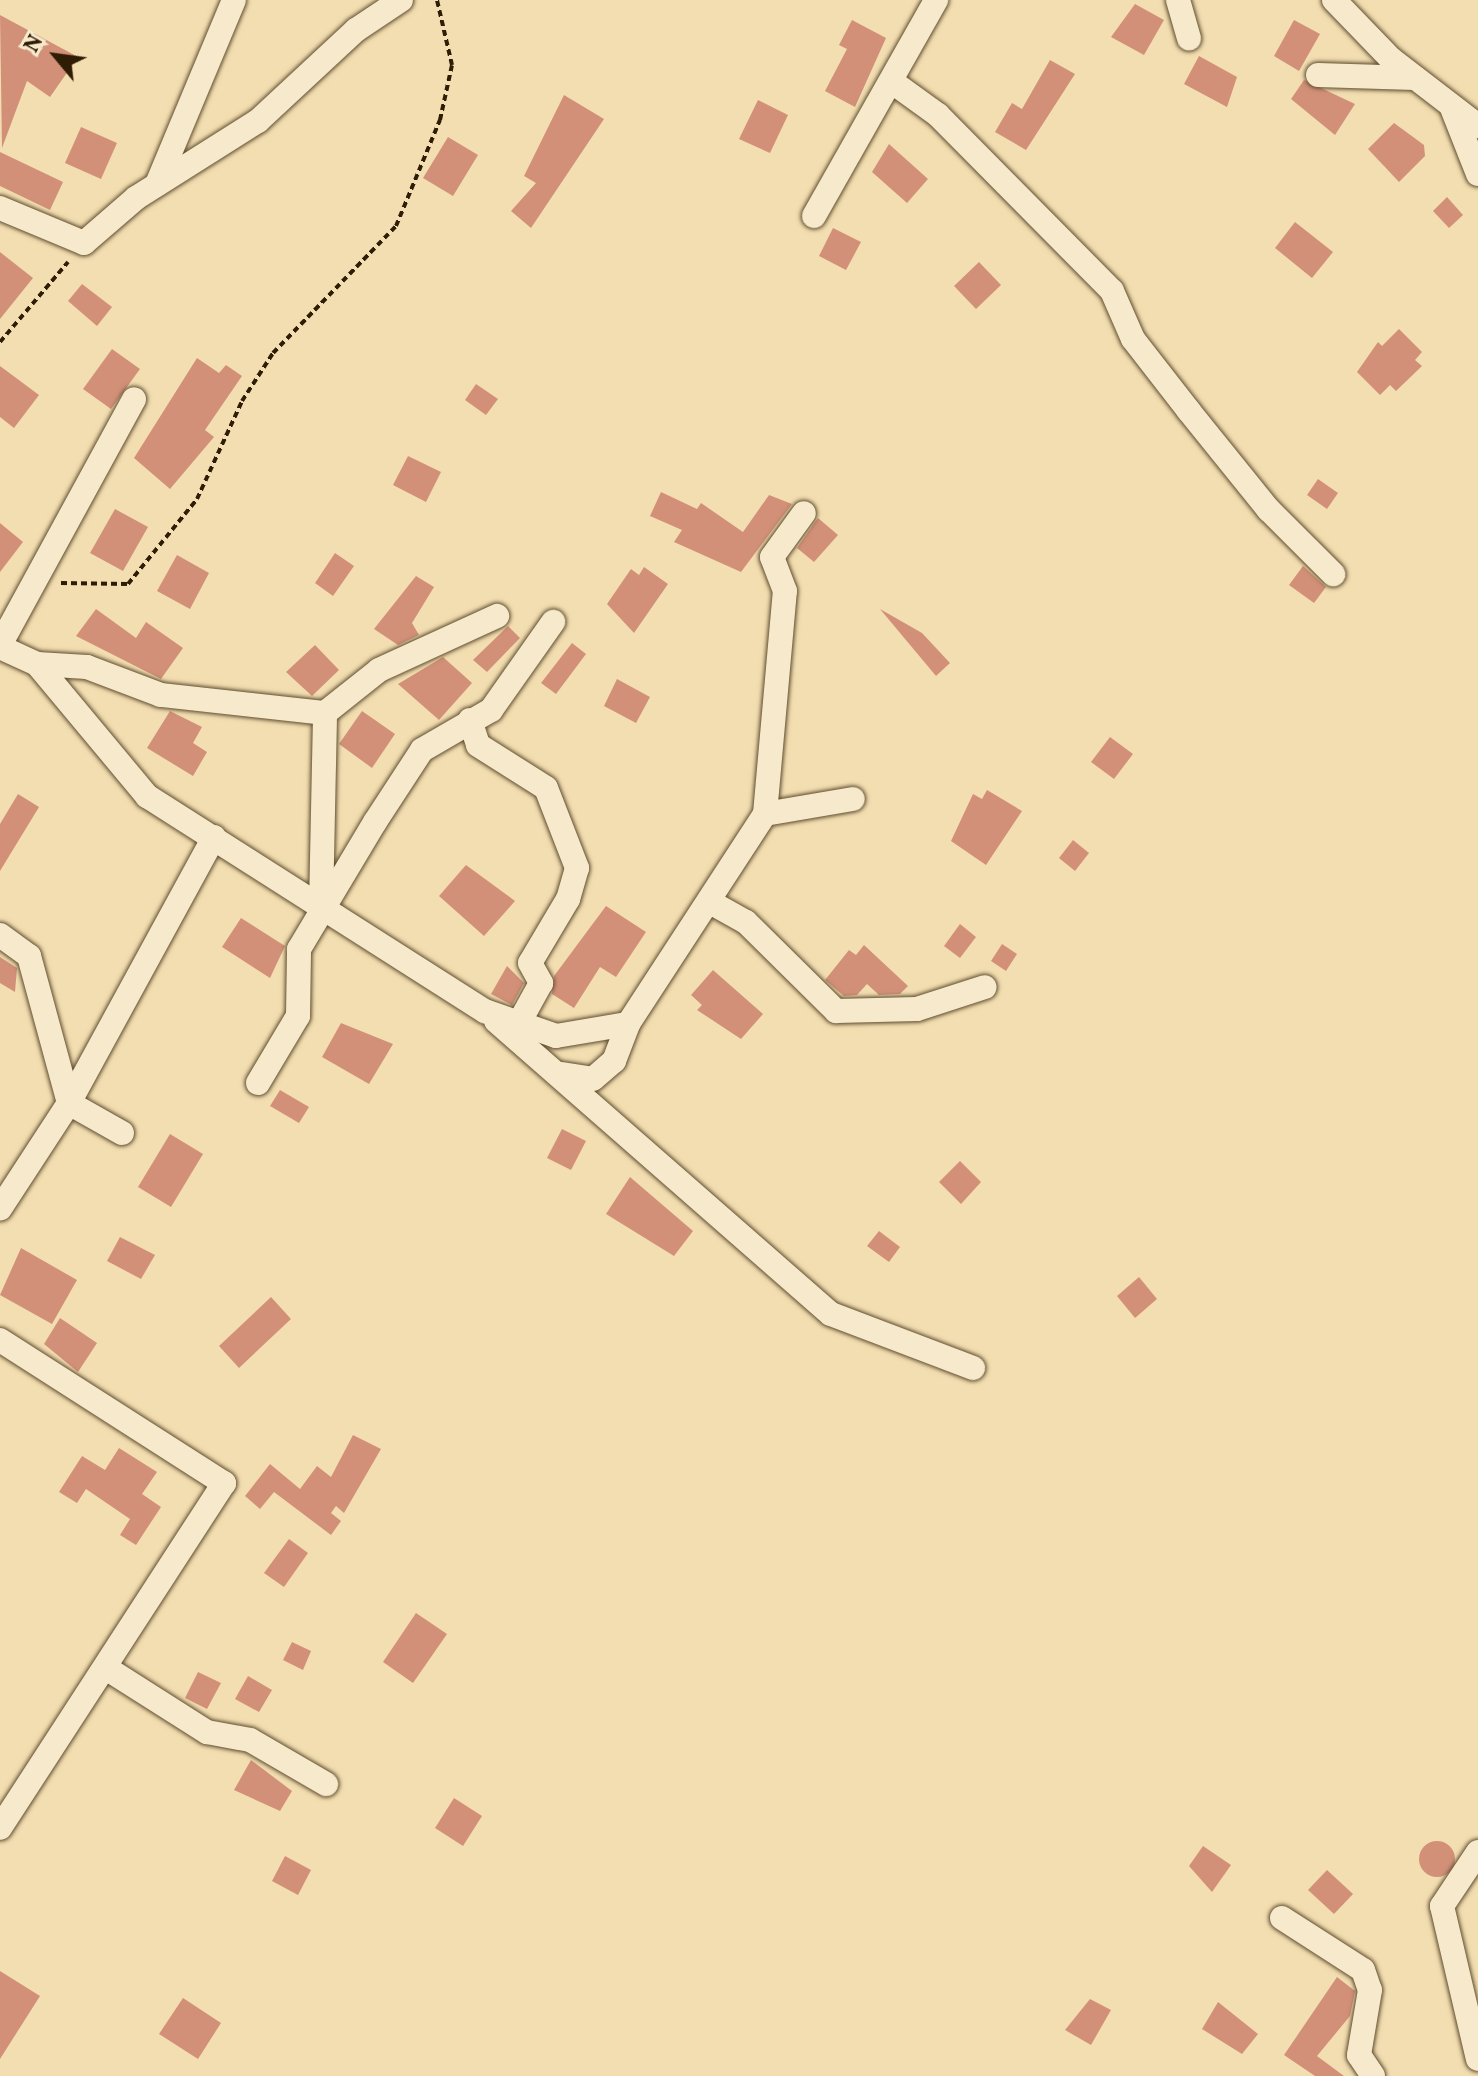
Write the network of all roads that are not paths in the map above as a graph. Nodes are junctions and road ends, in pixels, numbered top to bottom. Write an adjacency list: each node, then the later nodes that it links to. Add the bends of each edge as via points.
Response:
1 (234, 0): 13 (street)
2 (401, 0): 13 (street, via 356,30 258,121)
3 (936, 0): 9 (street)
4 (1178, 0): 6 (street)
5 (1334, 0): 8 (street)
6 (1189, 38)
7 (1318, 75): 8 (street)
8 (1415, 78): 10 (street)
9 (891, 81): 15 (street); 18 (street, via 938,115 1112,291 1133,339 1189,411 1269,510)
10 (1451, 105): 11 (street); 12 (street)
11 (1478, 126)
12 (1478, 174)
13 (157, 184): 14 (street, via 84,243)
14 (0, 208)
15 (814, 216)
16 (134, 399): 21 (street)
17 (804, 513): 26 (street, via 772,557 785,591)
18 (1333, 574)
19 (497, 616): 23 (street, via 379,670)
20 (553, 622): 24 (street, via 491,710)
21 (0, 646): 22 (street)
22 (37, 664): 23 (street, via 87,667 161,695); 27 (street, via 147,796)
23 (325, 713): 29 (street)
24 (470, 720): 29 (street, via 422,750); 33 (street, via 478,745 546,788 577,868 568,899 530,963 541,983)
25 (853, 799): 26 (street)
26 (765, 814): 28 (street)
27 (214, 837): 29 (street); 37 (street)
28 (710, 902): 31 (street, via 746,922 836,1011 917,1009); 34 (street)
29 (321, 908): 32 (street); 36 (street, via 299,949 298,1016)
30 (0, 935): 37 (street, via 29,956)
31 (985, 987)
32 (485, 1011): 33 (street); 35 (street)
33 (519, 1023): 34 (street, via 556,1036)
34 (628, 1024): 35 (street, via 614,1061 593,1079)
35 (560, 1073): 41 (street, via 831,1314)
36 (258, 1083)
37 (69, 1103): 38 (street); 39 (street)
38 (122, 1133)
39 (0, 1209)
40 (0, 1340): 42 (street, via 224,1483)
41 (973, 1368)
42 (106, 1668): 43 (street, via 207,1732 250,1740); 44 (street)
43 (326, 1784)
44 (4, 1812)
45 (1478, 1852): 47 (street, via 1442,1906)
46 (1282, 1918): 48 (street, via 1363,1970 1370,1990 1359,2055)
47 (1478, 2059)
48 (1373, 2076)

